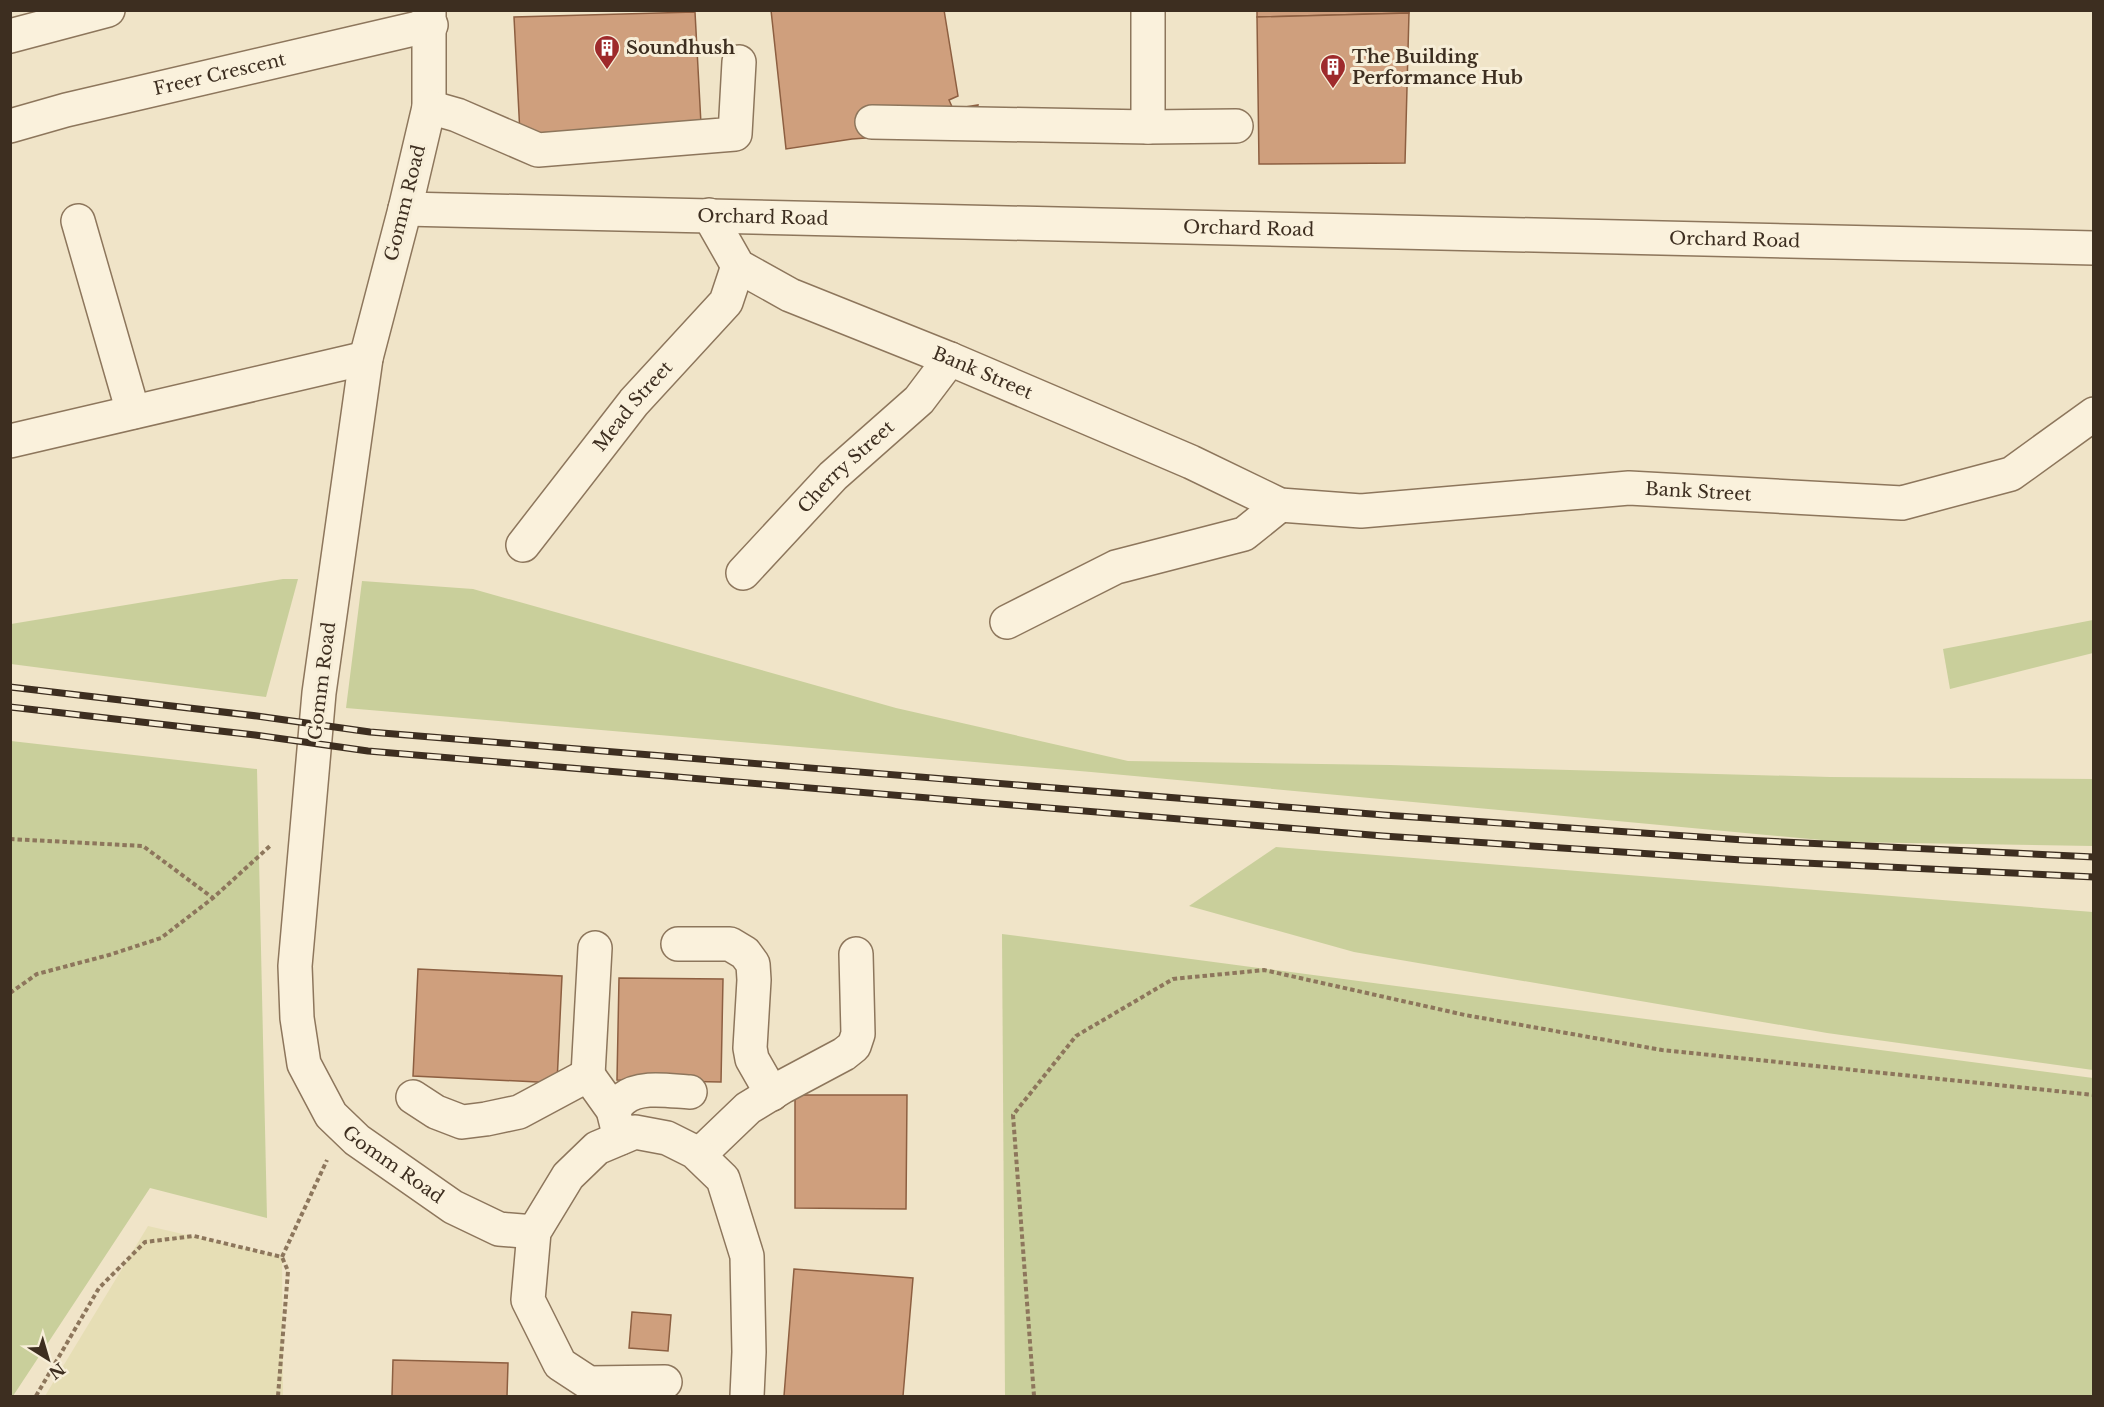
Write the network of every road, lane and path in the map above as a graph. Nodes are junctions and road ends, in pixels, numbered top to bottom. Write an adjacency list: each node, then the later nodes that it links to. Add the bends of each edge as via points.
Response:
1 (108, 10): 4 (street)
2 (1148, 10): 10 (street)
3 (430, 18): 6 (street, Gomm Road); 8 (street, Freer Crescent)
4 (10, 36)
5 (739, 62): 6 (street, via 735,134 537,150)
6 (429, 107): 11 (street, Gomm Road)
7 (872, 122): 10 (street)
8 (10, 126)
9 (1236, 126): 10 (street)
10 (1148, 127)
11 (405, 209): 12 (street, Orchard Road); 16 (street, Gomm Road)
12 (709, 215): 14 (street, Orchard Road); 15 (street)
13 (78, 221): 18 (street)
14 (2094, 248)
15 (738, 266): 17 (street, Bank Street, via 790,295); 22 (street, Mead Street, via 726,302 634,402)
16 (366, 358): 18 (street); 25 (street, Gomm Road, via 319,693)
17 (950, 359): 21 (street, Bank Street); 23 (street, Cherry Street, via 919,400 833,476)
18 (134, 412): 20 (street)
19 (2094, 414): 21 (street, Bank Street, via 2011,474 1902,503 1629,488 1361,511)
20 (10, 441)
21 (1280, 504): 24 (street, via 1244,534 1116,567)
22 (523, 545)
23 (742, 573)
24 (1007, 622)
25 (309, 811): 27 (path); 38 (street, Gomm Road, via 295,966 297,1018 304,1064 331,1115)
26 (10, 839): 27 (path, via 143,846)
27 (213, 898): 31 (path, via 161,938 37,974)
28 (678, 944): 34 (street, via 730,944 745,953 753,964 750,1048)
29 (595, 948): 32 (street)
30 (856, 954): 34 (street, via 858,1034 854,1046)
31 (10, 993)
32 (588, 1075): 36 (street, via 519,1112 462,1122 436,1112); 37 (street)
33 (690, 1092): 37 (street, via 635,1093 623,1099)
34 (772, 1094): 39 (street, via 748,1108)
35 (2094, 1095): 47 (path, via 1662,1050 1465,1015 1264,970 1173,979 1076,1036 1013,1115)
36 (413, 1096)
37 (617, 1124): 39 (street, via 667,1138); 40 (street, via 568,1176)
38 (343, 1127): 40 (street, Gomm Road, via 453,1207 499,1228); 41 (path)
39 (699, 1155): 46 (street, via 723,1179 747,1256)
40 (534, 1232): 42 (street, via 528,1300)
41 (282, 1257): 44 (path, via 194,1236 145,1242 99,1288); 45 (path, via 288,1271)
42 (566, 1382): 43 (street)
43 (665, 1382)
44 (36, 1396)
45 (278, 1396)
46 (747, 1396)
47 (1034, 1396)

